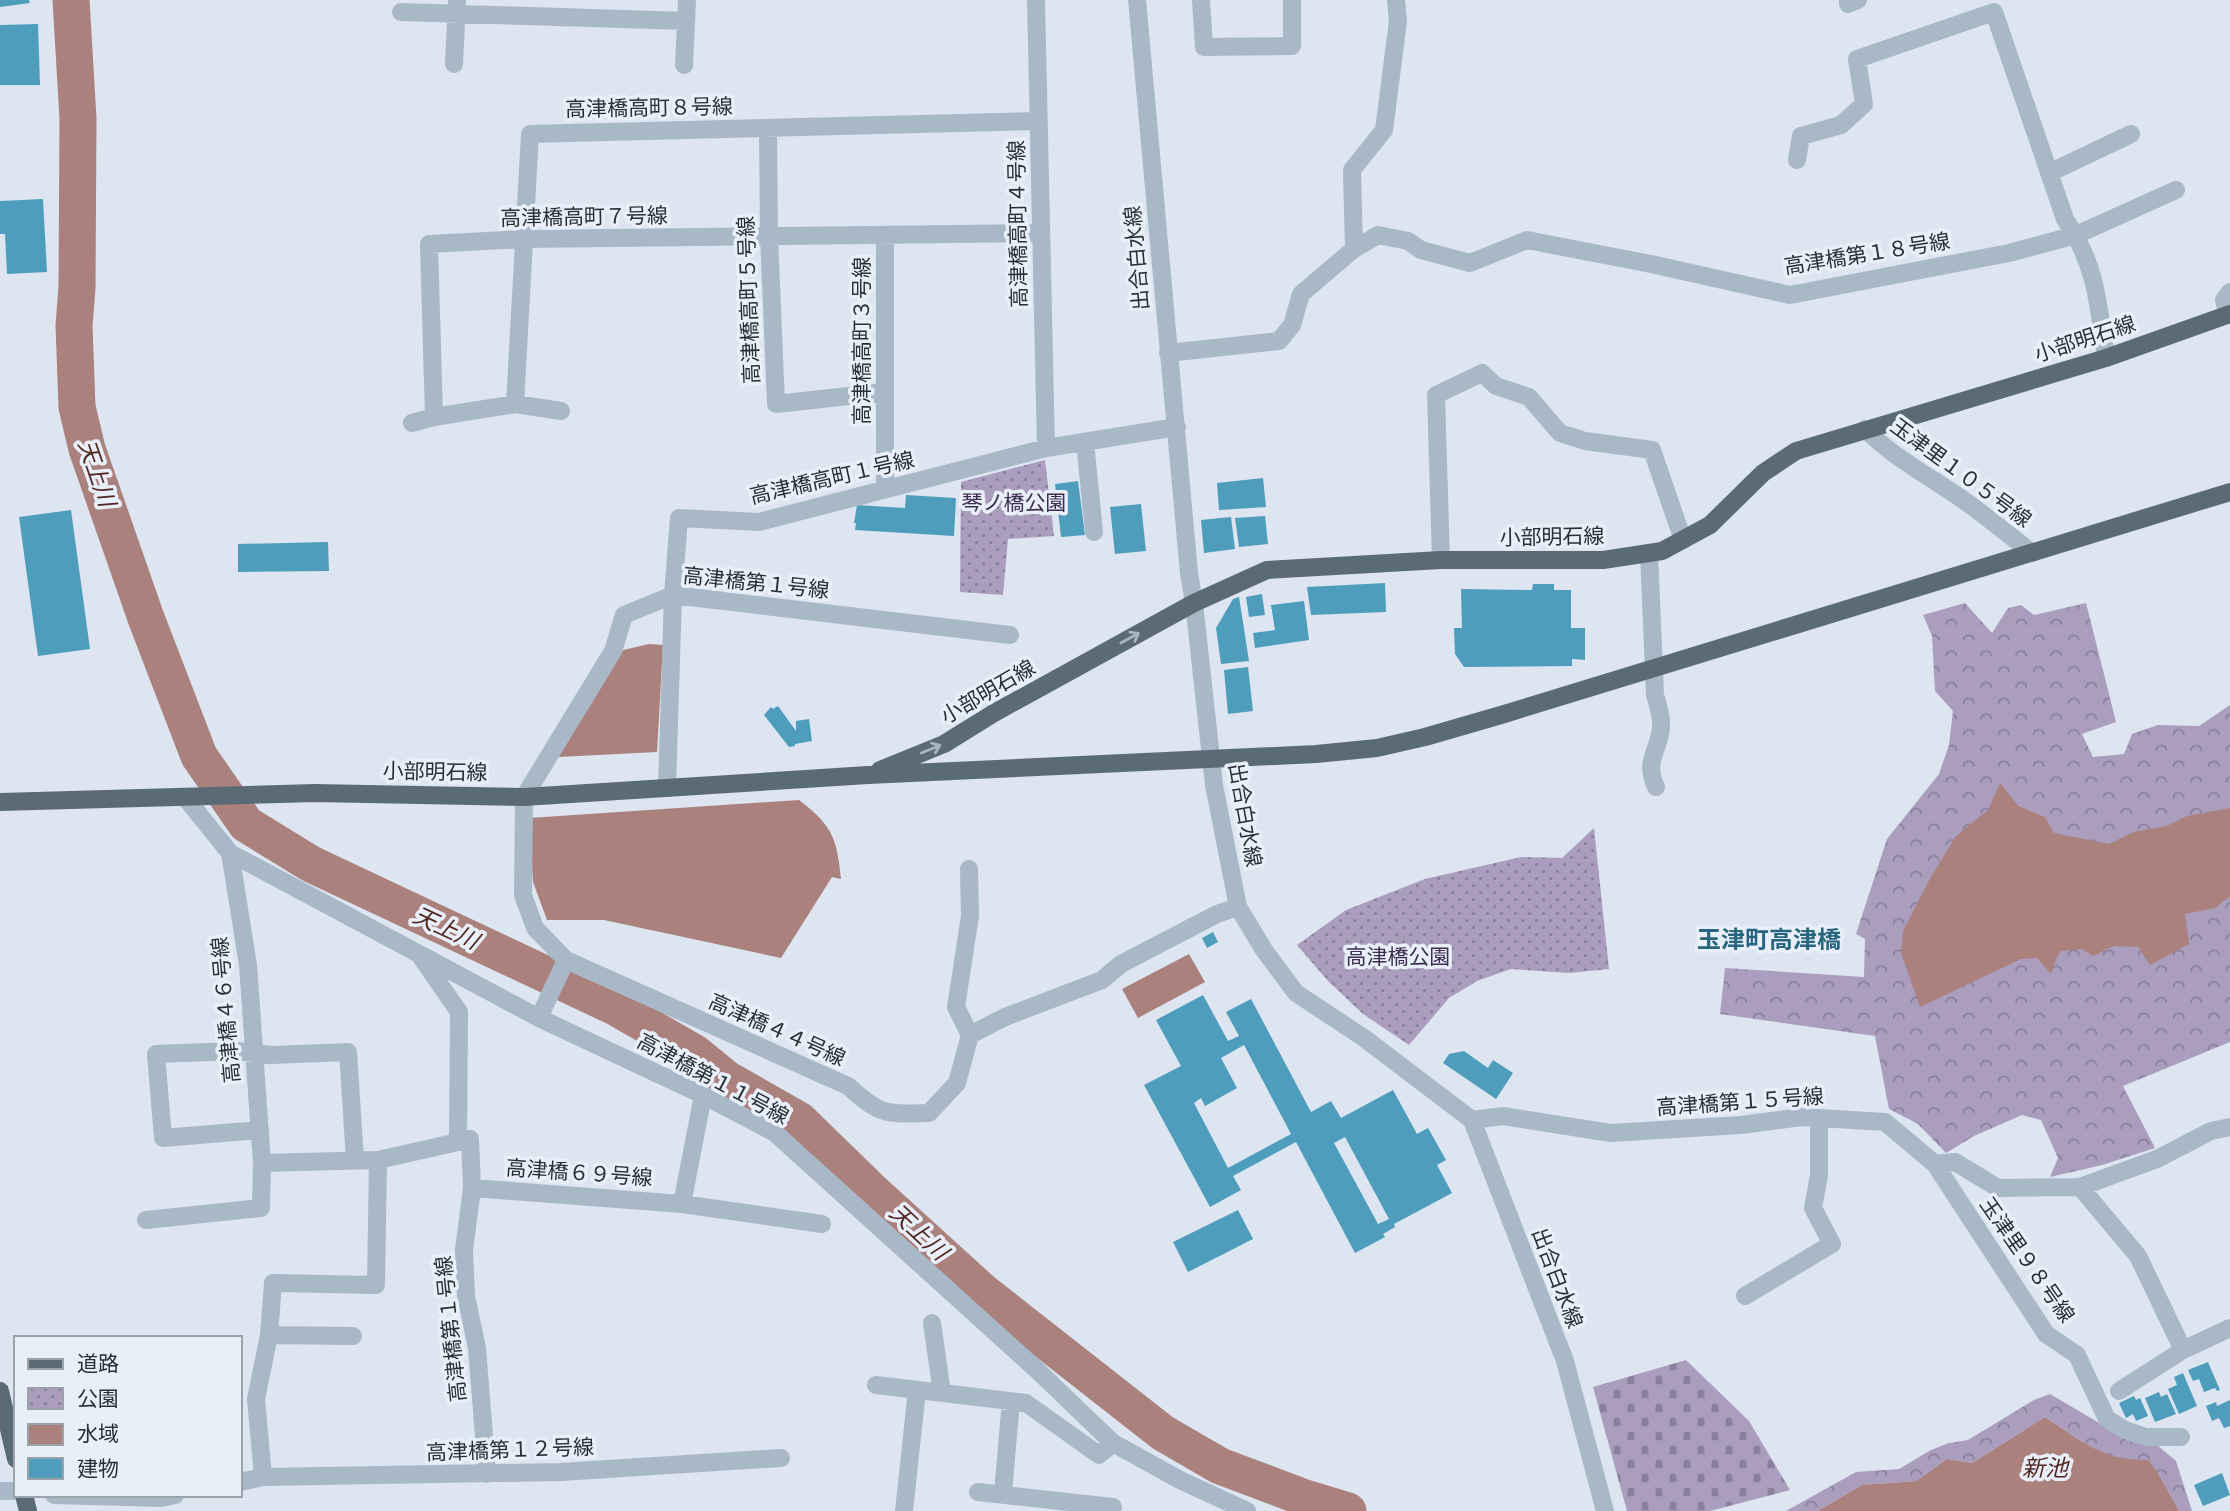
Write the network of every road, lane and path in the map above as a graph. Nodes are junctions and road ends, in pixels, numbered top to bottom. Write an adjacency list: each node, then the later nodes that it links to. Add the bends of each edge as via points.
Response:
1 (687, 0): 12 (street)
2 (1036, 0): 15 (street, 高津橋高町４号線)
3 (1137, 0): 29 (street, 出合白水線)
4 (1201, 0): 5 (street, via 1204,47 1292,46)
5 (1292, 0)
6 (1396, 0): 26 (street, via 1398,21 1384,130 1352,170)
7 (1848, 0): 8 (street, via 1848,4)
8 (1858, 0)
9 (456, 7): 10 (street); 11 (street); 13 (street)
10 (571, 9): 12 (street)
11 (401, 12)
12 (686, 21): 14 (street)
13 (454, 64)
14 (684, 65)
15 (1039, 121): 16 (street, 高津橋高町８号線); 21 (street, 高津橋高町４号線)
16 (768, 128): 24 (street, 高津橋高町５号線); 25 (street, 高津橋高町８号線, via 530,134)
17 (2131, 134): 19 (street)
18 (1797, 160): 19 (street, via 1801,136 1840,125 1864,104 1857,59 1994,12)
19 (2049, 173): 23 (street)
20 (2176, 190): 23 (street, 高津橋第１８号線)
21 (1041, 233): 22 (street, 高津橋高町７号線); 39 (street, 高津橋高町４号線)
22 (886, 235): 24 (street, 高津橋高町７号線); 31 (street, 高津橋高町３号線)
23 (2076, 235): 26 (street, 高津橋第１８号線, via 2009,253 1790,295 1527,240 1470,263 1420,250 1408,240 1378,235); 30 (street, via 2094,276)
24 (769, 236): 25 (street, 高津橋高町７号線); 31 (street, 高津橋高町５号線, via 776,404)
25 (524, 239): 32 (street, 高津橋高町８号線); 34 (street, 高津橋高町７号線, via 429,244)
26 (1354, 249): 29 (street, 高津橋第１８号線, via 1301,294 1292,325 1279,341)
27 (2230, 292): 28 (street, via 2224,300)
28 (2229, 314): 30 (main road, 小部明石線)
29 (1168, 353): 36 (street, 出合白水線)
30 (2106, 358): 37 (main road, 小部明石線)
31 (885, 392): 40 (street, 高津橋高町３号線)
32 (515, 404): 33 (street); 34 (street)
33 (561, 411)
34 (434, 417): 35 (street)
35 (412, 423)
36 (1177, 427): 38 (street, 高津橋高町１号線); 48 (street, 出合白水線)
37 (1865, 429): 43 (main road, 小部明石線, via 1796,451 1763,473 1710,525); 45 (street, 玉津里１０５号線)
38 (1085, 442): 39 (street, 高津橋高町１号線); 42 (street)
39 (1046, 448): 40 (street, 高津橋高町１号線)
40 (885, 489): 47 (street, 高津橋高町１号線, via 759,522 678,518)
41 (2230, 492): 45 (main road, 小部明石線)
42 (1094, 532)
43 (1683, 540): 44 (main road, 小部明石線); 46 (street, via 1652,450 1560,433 1529,397 1496,386 1482,373 1436,395)
44 (1649, 553): 46 (main road, 小部明石線, via 1603,560); 50 (street)
45 (2032, 553): 50 (main road, 小部明石線)
46 (1441, 560): 48 (main road, 小部明石線, via 1267,570)
47 (673, 595): 49 (street, 高津橋第１号線); 54 (street, 高津橋高町１号線); 56 (street, 高津橋第１号線, via 624,615 613,651)
48 (1194, 603): 51 (street, 出合白水線); 52 (main road, 小部明石線, one-way to 48, via 944,744)
49 (1010, 635)
50 (1654, 668): 51 (main road, 小部明石線, via 1377,748); 53 (street, via 1661,727 1650,773)
51 (1212, 759): 52 (main road, 小部明石線); 60 (street, 出合白水線)
52 (868, 775): 54 (main road, 小部明石線)
53 (1657, 787)
54 (667, 788): 56 (main road, 小部明石線)
55 (185, 797): 56 (main road, 小部明石線, via 315,793); 57 (main road, 小部明石線); 58 (street, 高津橋第１１号線)
56 (524, 797): 62 (street, 高津橋４４号線, via 523,895 535,928)
57 (0, 802)
58 (230, 853): 61 (street, 高津橋第１１号線); 65 (street, 高津橋４６号線, via 248,965)
59 (969, 869): 64 (street, via 971,916 956,1007)
60 (1238, 907): 64 (street, via 1121,964 1102,980); 68 (street, 出合白水線, via 1296,993)
61 (419, 955): 63 (street, 高津橋第１１号線); 71 (street, via 458,1012)
62 (566, 960): 63 (street); 64 (street, 高津橋４４号線, via 848,1086 871,1107 891,1114 929,1113 957,1083)
63 (539, 1018): 66 (street, 高津橋第１１号線)
64 (970, 1035)
65 (253, 1054): 70 (street, 高津橋４６号線); 70 (street, via 156,1054 163,1138); 72 (street, via 348,1052)
66 (703, 1095): 78 (street); 94 (street, 高津橋第１１号線, via 775,1133)
67 (1819, 1118): 68 (street, 高津橋第１５号線, via 1611,1133 1503,1116); 75 (street, 高津橋第１５号線, via 1885,1122); 81 (street, via 1814,1208 1832,1244)
68 (1472, 1120): 107 (street, 出合白水線, via 1565,1361)
69 (2230, 1127): 76 (street)
70 (260, 1130): 74 (street, 高津橋４６号線)
71 (458, 1142): 73 (street); 77 (street, 高津橋第１号線, via 470,1139)
72 (355, 1160): 73 (street); 74 (street)
73 (379, 1160): 84 (street, via 376,1284 273,1283)
74 (262, 1163): 79 (street, 高津橋４６号線, via 261,1208)
75 (1935, 1164): 76 (street, via 1955,1162 1998,1188); 93 (street, 玉津里９８号線, via 2046,1334 2077,1356 2108,1419 2146,1437)
76 (2080, 1186): 86 (street, via 2138,1256)
77 (472, 1188): 78 (street, 高津橋６９号線); 97 (street, 高津橋第１号線, via 464,1250 466,1296 477,1348)
78 (682, 1204): 80 (street, 高津橋６９号線)
79 (146, 1220)
80 (821, 1224)
81 (1745, 1296)
82 (932, 1322): 91 (street)
83 (2230, 1328): 86 (street)
84 (269, 1335): 85 (street); 98 (street, via 256,1399)
85 (353, 1336)
86 (2183, 1350): 90 (street)
87 (876, 1385): 88 (street)
88 (917, 1390): 91 (street); 105 (street)
89 (0, 1391): 95 (main road)
90 (2119, 1391)
91 (942, 1393): 92 (street)
92 (1011, 1401): 94 (street, via 1026,1403 1099,1455); 101 (street)
93 (2181, 1437)
94 (1114, 1443): 106 (street, 高津橋第１１号線)
95 (14, 1450)
96 (781, 1458): 97 (street, 高津橋第１２号線)
97 (488, 1475): 98 (street, 高津橋第１２号線)
98 (263, 1477): 99 (street, 高津橋第１２号線)
99 (242, 1482)
100 (978, 1492): 101 (street)
101 (1003, 1493): 104 (street)
102 (125, 1497): 103 (street)
103 (165, 1497)
104 (1113, 1507)
105 (904, 1511)
106 (1247, 1511)
107 (1605, 1511)

